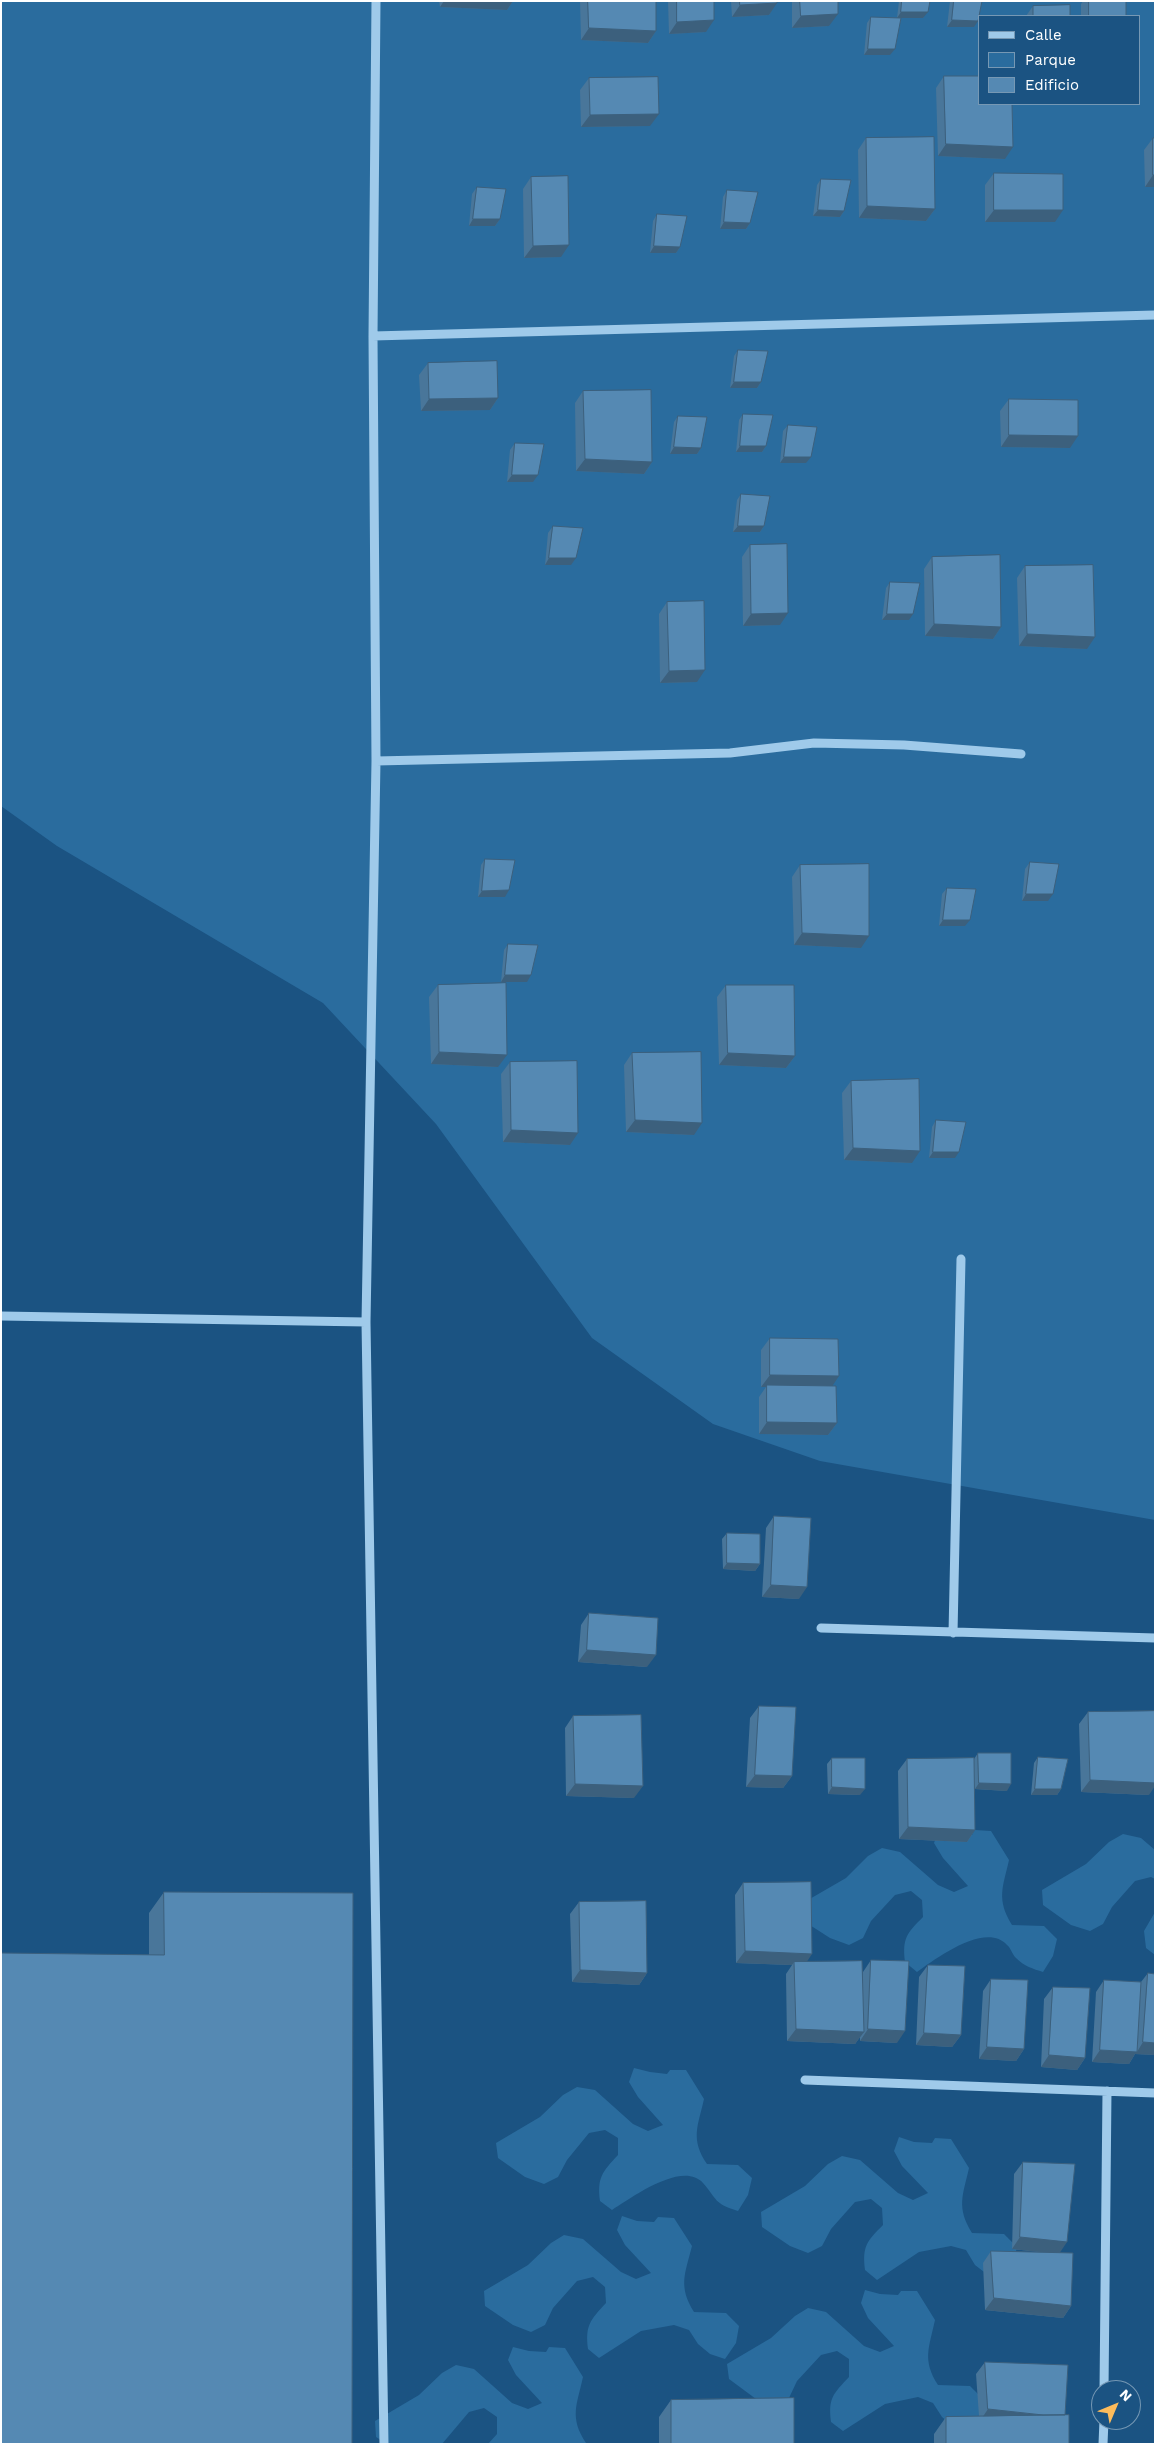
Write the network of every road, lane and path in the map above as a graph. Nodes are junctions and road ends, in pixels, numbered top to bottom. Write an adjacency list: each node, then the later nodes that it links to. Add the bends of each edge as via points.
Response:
1 (376, 1): 3 (street)
2 (1155, 315): 3 (street)
3 (373, 336): 5 (street)
4 (1021, 754): 5 (street, via 904,745 814,743 730,753)
5 (376, 761): 8 (street)
6 (961, 1259): 10 (street)
7 (1, 1316): 8 (street)
8 (366, 1322): 17 (street)
9 (821, 1628): 10 (street)
10 (953, 1633): 11 (street)
11 (1155, 1638)
12 (805, 2080): 13 (street)
13 (1107, 2091): 14 (street); 15 (street)
14 (1155, 2093)
15 (1104, 2380)
16 (1104, 2430): 18 (street)
17 (384, 2444)
18 (1104, 2444)

